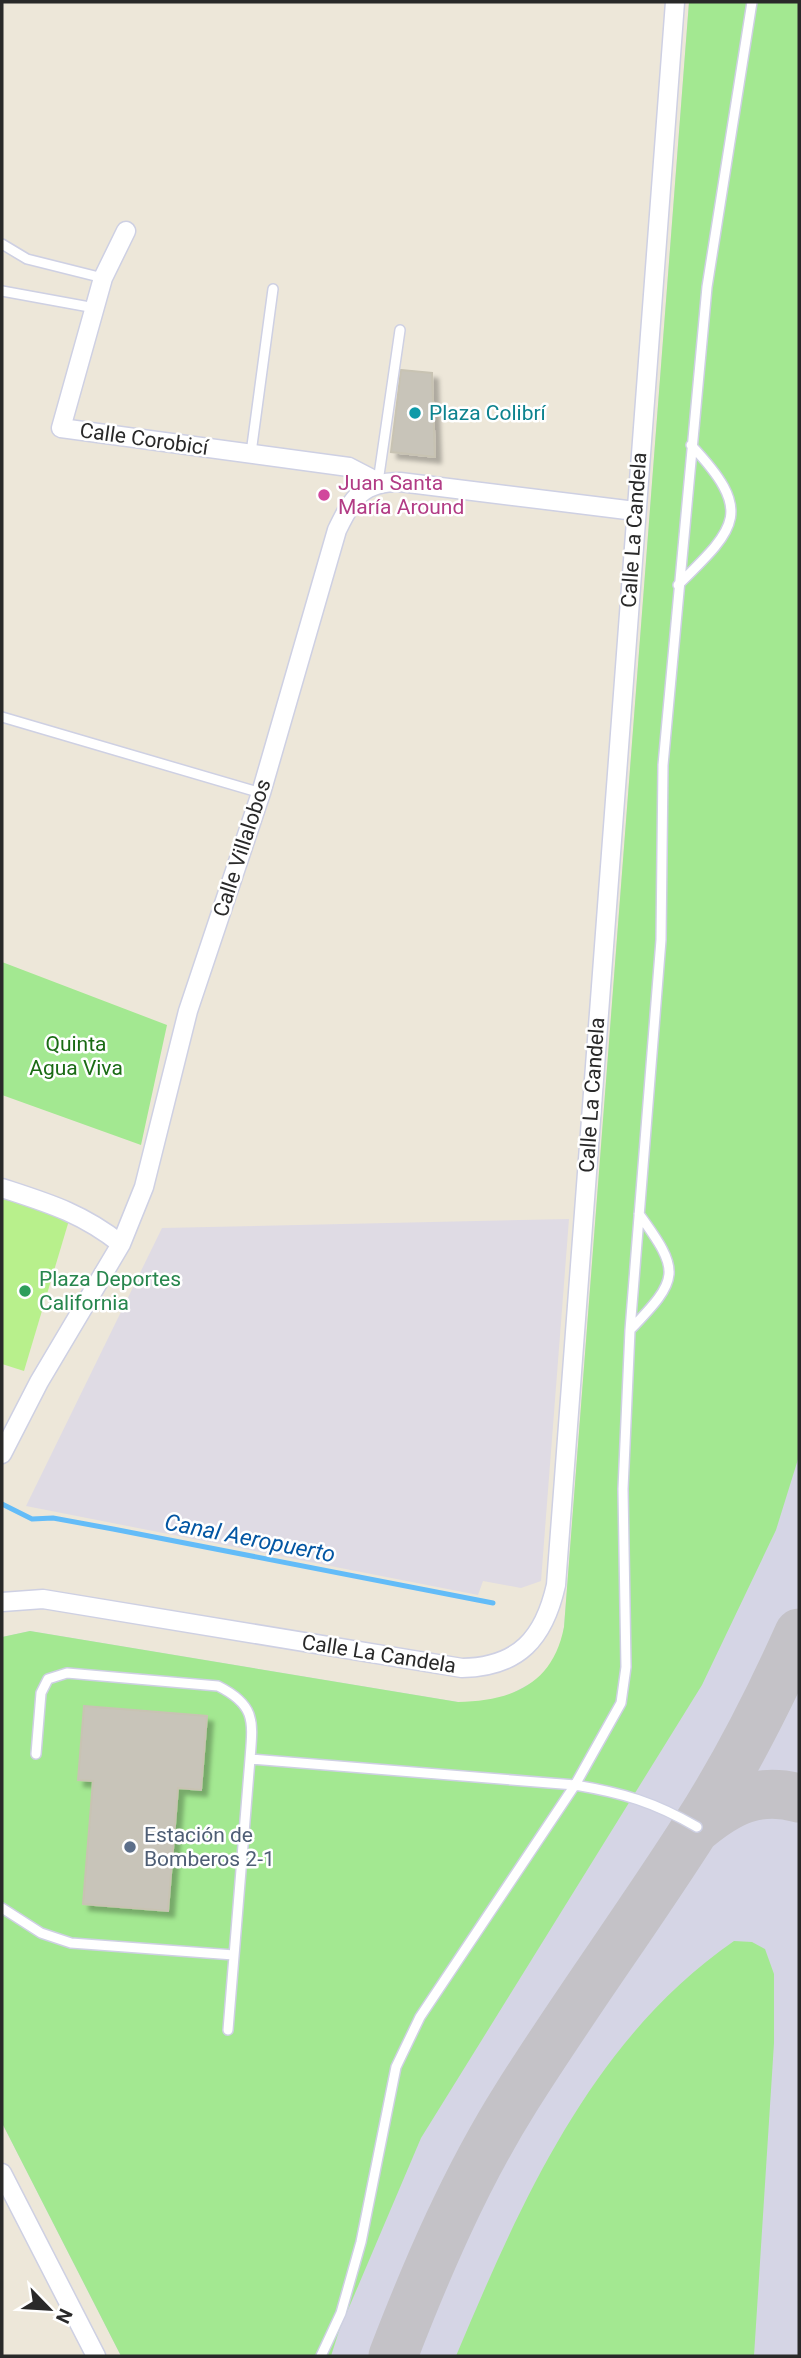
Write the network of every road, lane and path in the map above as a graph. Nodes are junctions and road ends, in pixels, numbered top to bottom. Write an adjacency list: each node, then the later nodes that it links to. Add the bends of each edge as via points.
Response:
1 (675, 2): 13 (street, Calle La Candela)
2 (752, 2): 10 (lane, via 708,287)
3 (125, 231): 5 (street, Calle Corobicí)
4 (2, 244): 5 (lane, via 27,259)
5 (103, 278): 8 (street, Calle Corobicí)
6 (273, 289): 11 (lane)
7 (2, 291): 8 (lane)
8 (95, 308): 11 (street, Calle Corobicí, via 61,428)
9 (400, 330): 12 (lane)
10 (691, 445): 14 (lane); 14 (lane, via 726,487 732,510 720,542)
11 (251, 453): 12 (street, Calle Corobicí, via 349,467)
12 (378, 482): 13 (street); 16 (street, Calle Villalobos, via 349,504 337,530)
13 (635, 511): 22 (street, Calle La Candela, via 555,1585 540,1630 527,1646 505,1660 462,1668 43,1599)
14 (678, 585): 18 (lane, via 663,765 661,940)
15 (2, 717): 16 (lane)
16 (261, 793): 19 (street, Calle Villalobos, via 188,1011 144,1187)
17 (2, 1188): 19 (street, via 78,1214)
18 (639, 1214): 20 (lane); 20 (lane, via 663,1248 671,1270 666,1287)
19 (121, 1244): 21 (street, Calle Villalobos)
20 (630, 1330): 25 (lane, via 623,1489 626,1667 621,1703)
21 (2, 1454)
22 (2, 1602)
23 (36, 1754): 24 (lane, via 41,1693 48,1679 67,1673 218,1686 241,1697 253,1722)
24 (250, 1759): 25 (lane); 28 (lane)
25 (575, 1785): 26 (lane, via 627,1794 663,1807); 32 (lane, via 420,2017 396,2067 361,2242 341,2313)
26 (697, 1827)
27 (2, 1909): 28 (lane, via 41,1933 71,1943)
28 (234, 1955): 29 (lane)
29 (228, 2030)
30 (2, 2173): 31 (street)
31 (96, 2356)
32 (321, 2356)

